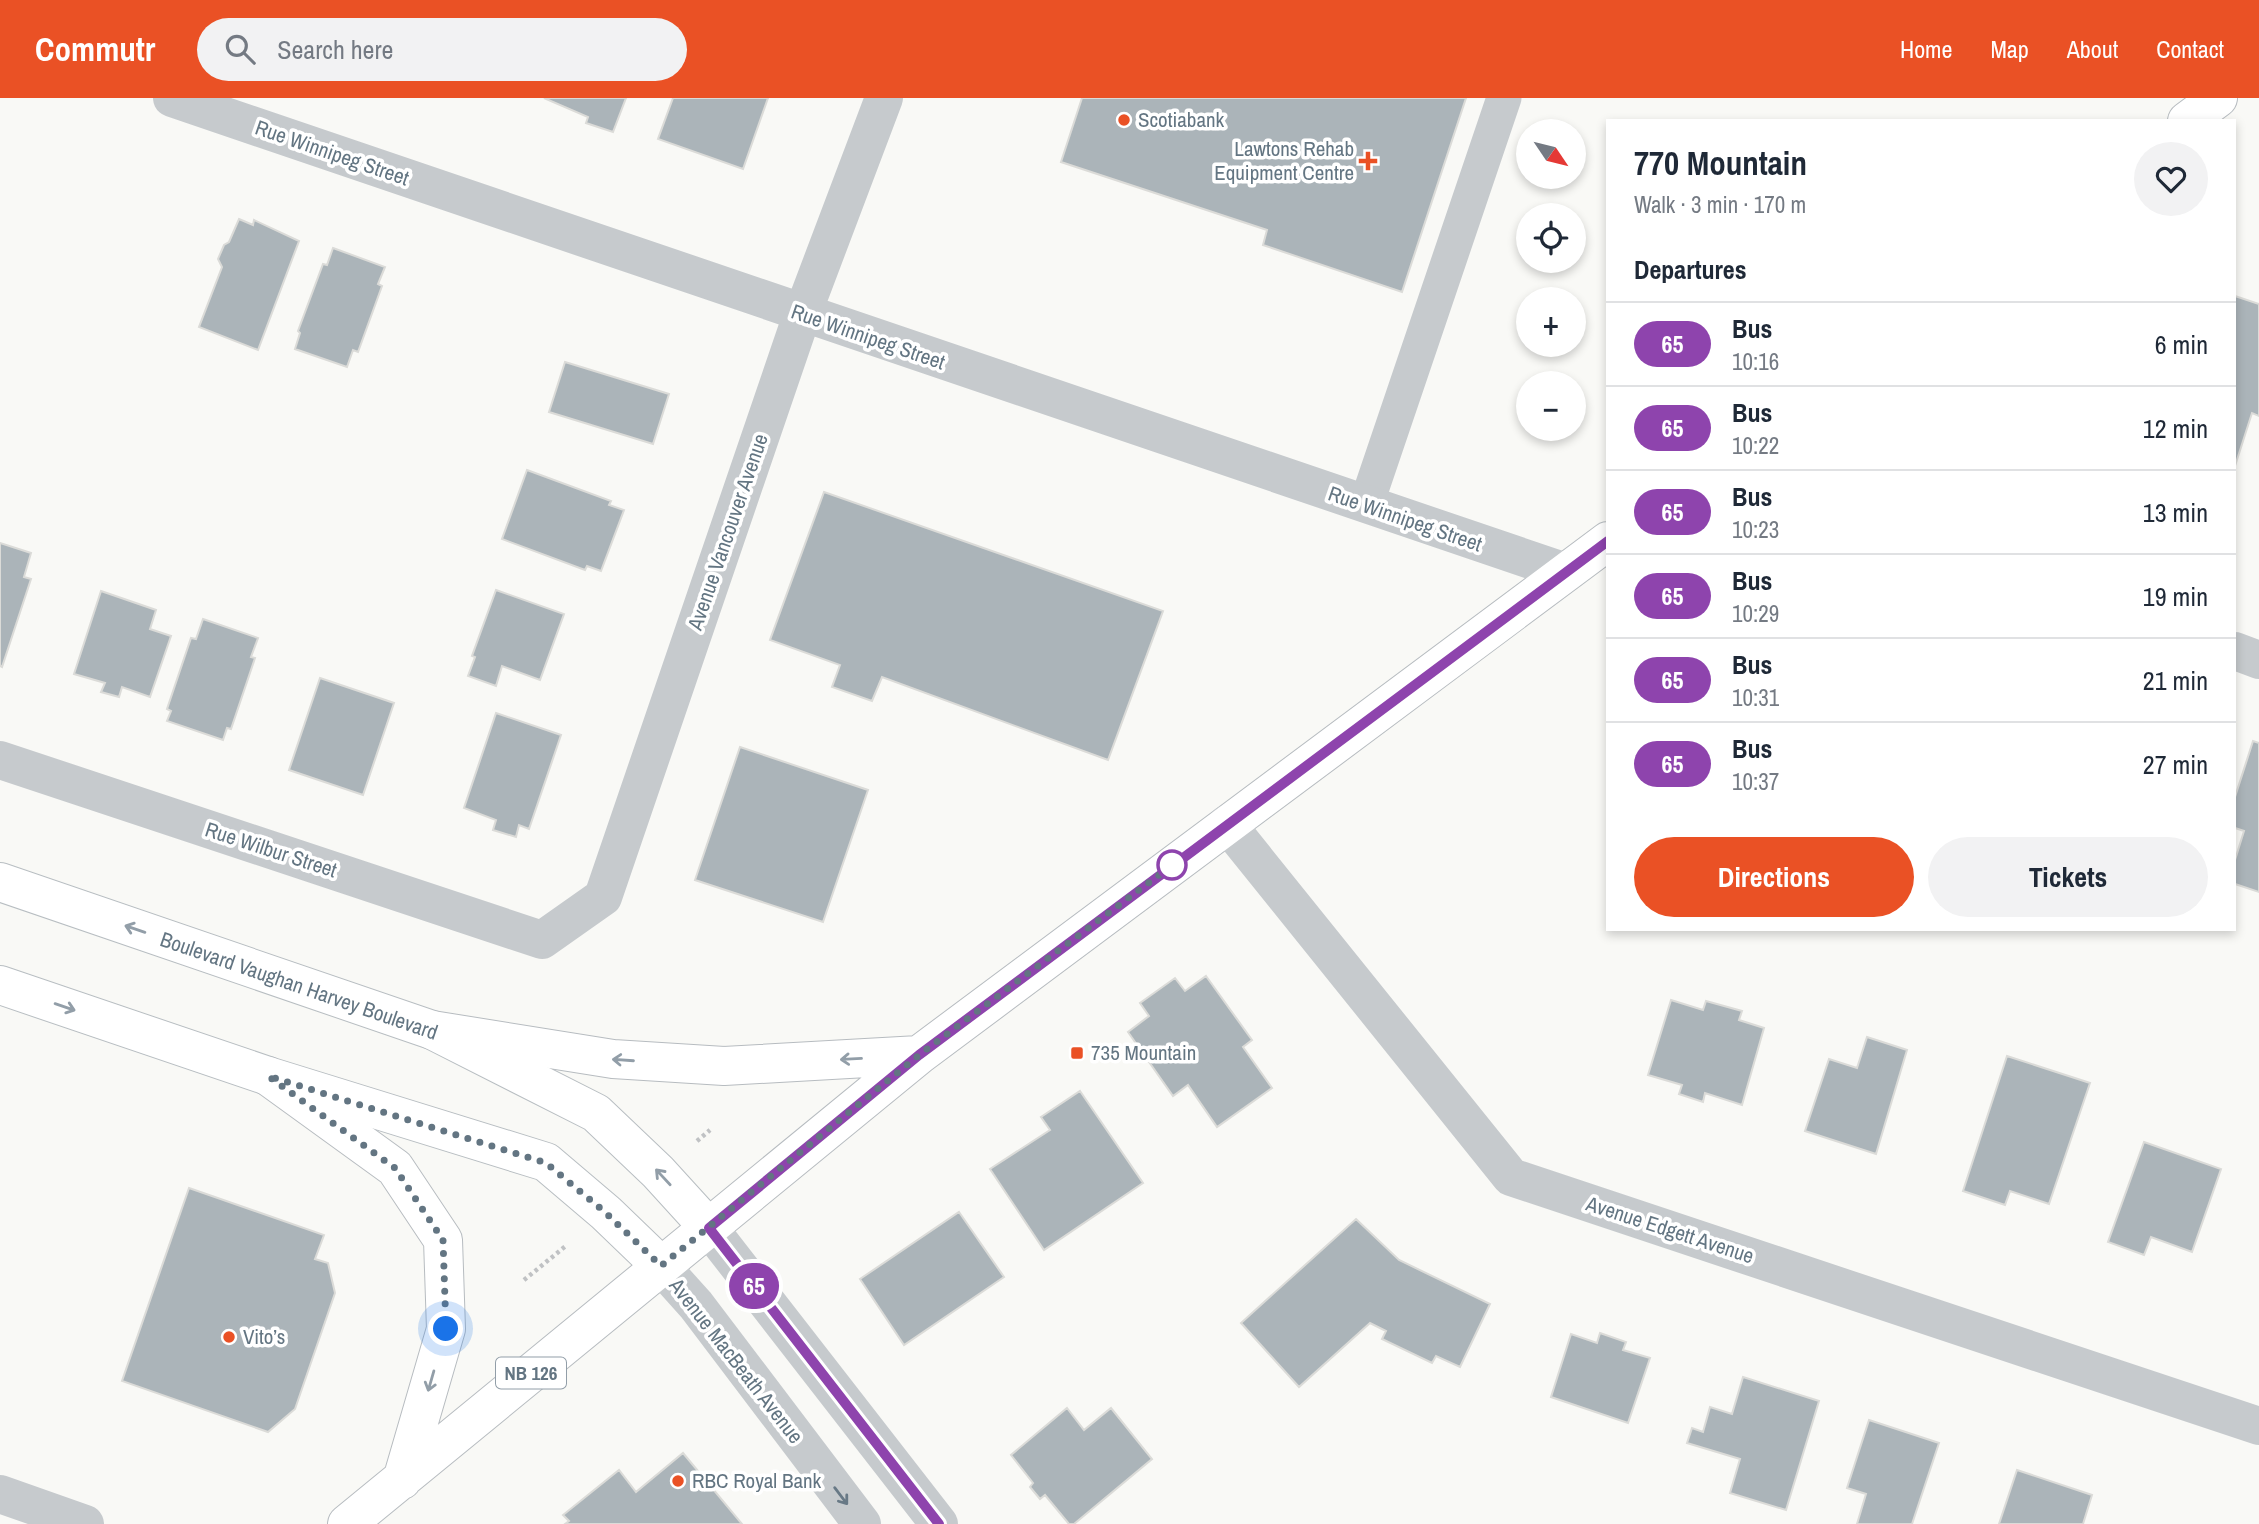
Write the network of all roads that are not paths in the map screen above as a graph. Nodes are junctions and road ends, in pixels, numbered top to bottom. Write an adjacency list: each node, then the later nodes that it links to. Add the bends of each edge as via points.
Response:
1 (172, 98): 6 (street, Rue Winnipeg Street)
2 (884, 98): 6 (street, Avenue Vancouver Avenue)
3 (1504, 98): 7 (lane)
4 (2218, 98): 5 (main road)
5 (2190, 119)
6 (802, 315): 7 (street, Rue Winnipeg Street); 15 (street, Avenue Vancouver Avenue, via 603,897)
7 (1366, 505): 9 (street, Rue Winnipeg Street)
8 (1606, 542): 9 (main road, NB 126)
9 (1566, 572): 13 (main road, NB 126)
10 (2236, 651): 11 (street)
11 (2259, 660)
12 (0, 760): 15 (street, Rue Wilbur Street)
13 (1227, 824): 18 (main road, NB 126); 22 (street, Avenue Edgett Avenue, via 1511,1177)
14 (0, 882): 17 (main road, Boulevard Vaughan Harvey Boulevard, one-way to 14)
15 (542, 940)
16 (0, 985): 19 (main road, one-way to 19)
17 (432, 1030): 18 (main road, one-way to 17, via 724,1066 613,1059); 20 (main road, Boulevard Vaughan Harvey Boulevard, one-way to 17, via 596,1113)
18 (919, 1055): 20 (main road, NB 126)
19 (268, 1076): 21 (main road, via 546,1163); 23 (main road, one-way to 23, via 395,1168 443,1240 446,1329)
20 (709, 1228): 21 (main road, NB 126); 28 (street)
21 (661, 1266): 23 (main road, NB 126); 27 (street, Avenue MacBeath Avenue, one-way to 27, via 696,1305)
22 (2259, 1426)
23 (402, 1480): 26 (main road, NB 126)
24 (0, 1494): 25 (street)
25 (85, 1524)
26 (347, 1524)
27 (862, 1524)
28 (939, 1524)

